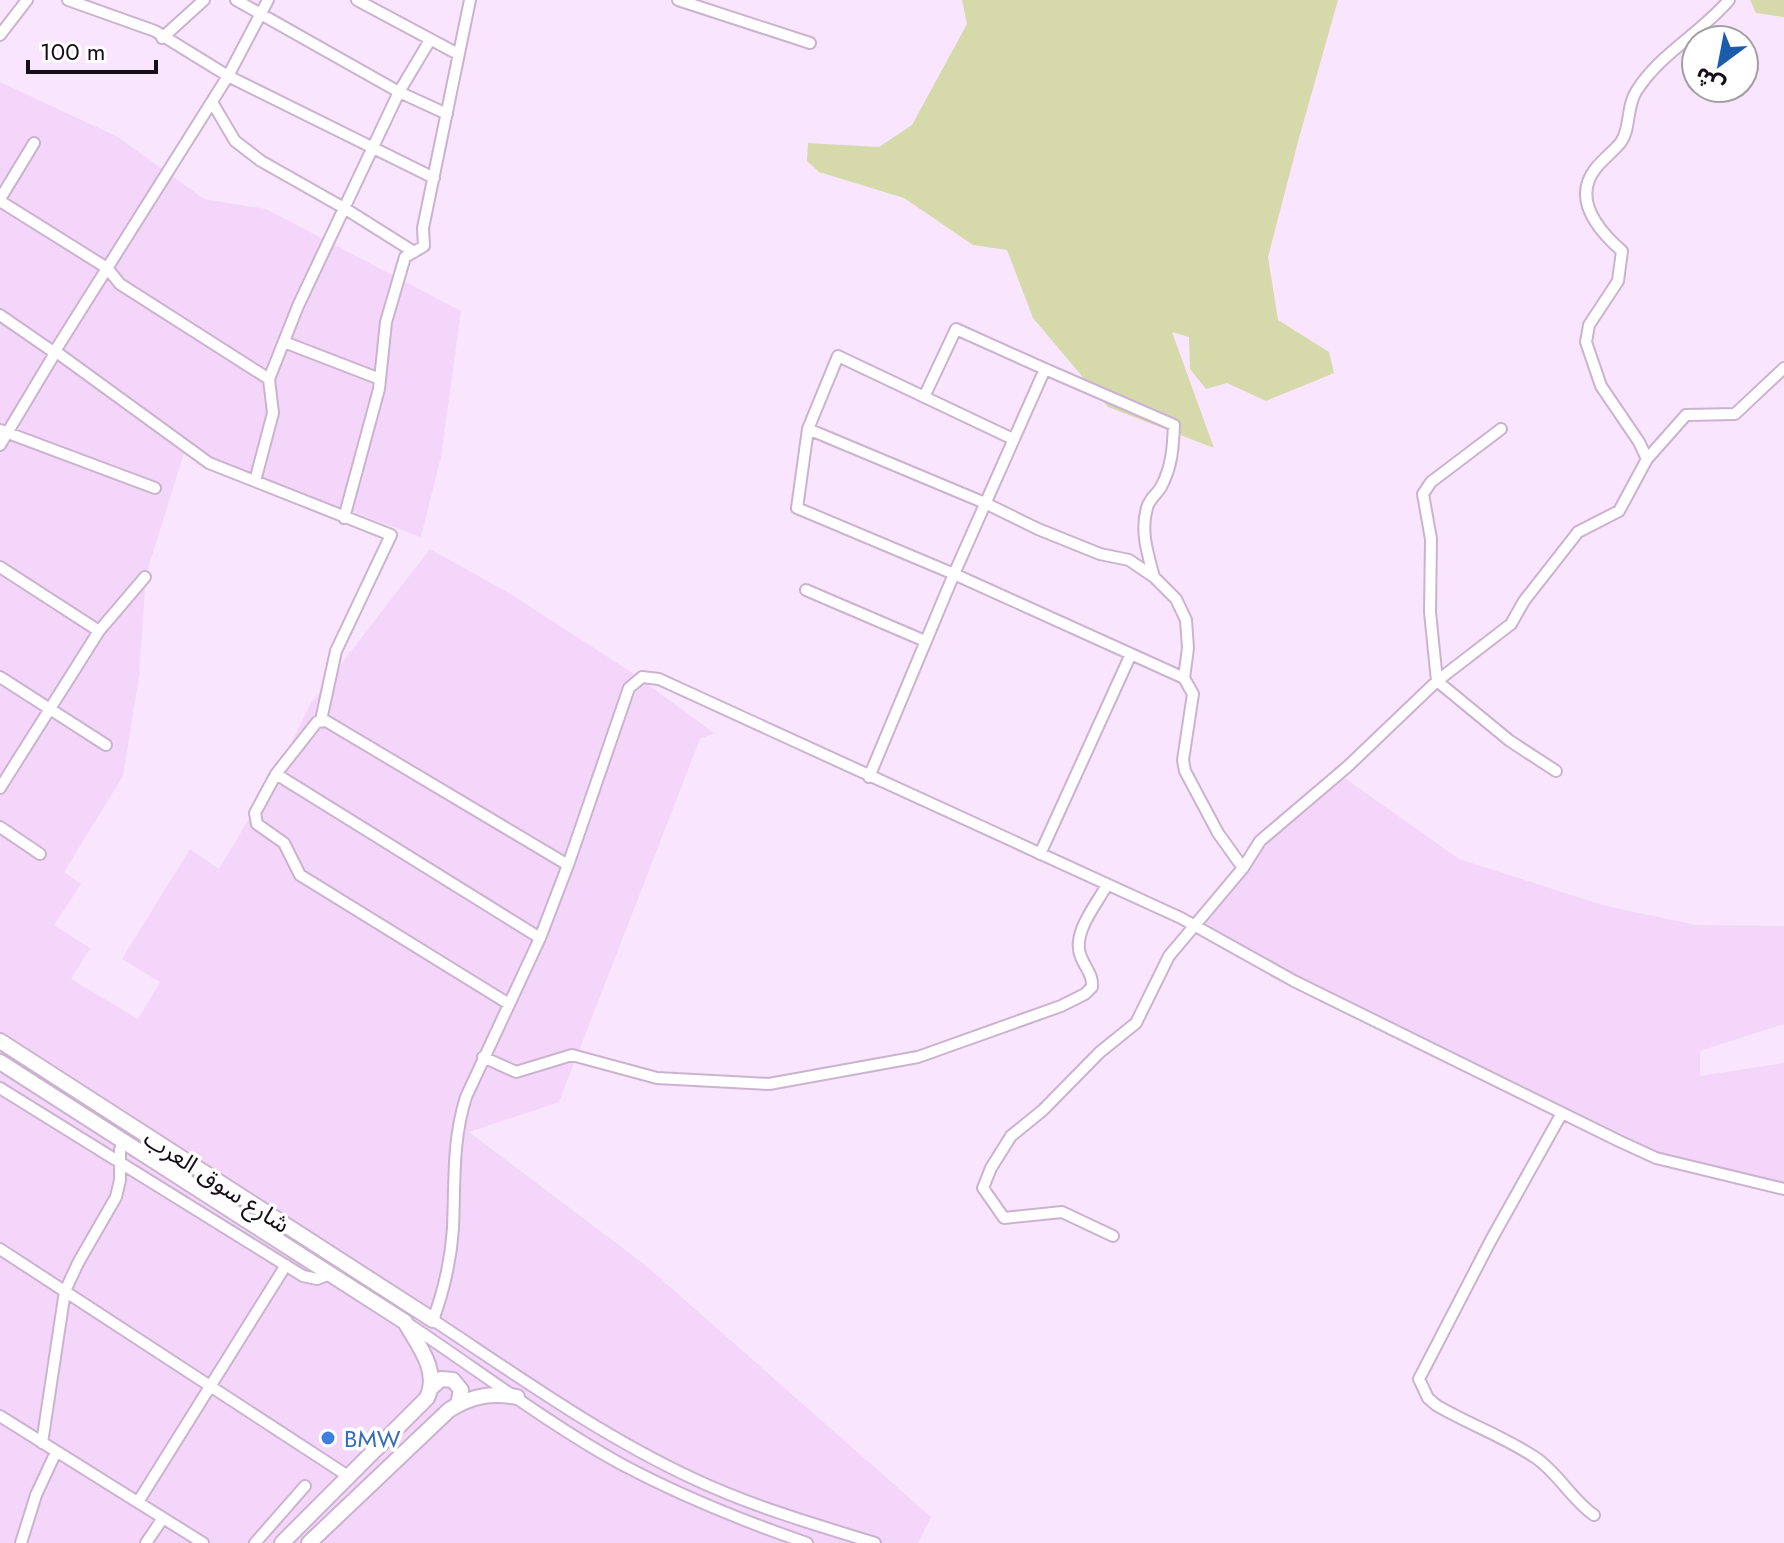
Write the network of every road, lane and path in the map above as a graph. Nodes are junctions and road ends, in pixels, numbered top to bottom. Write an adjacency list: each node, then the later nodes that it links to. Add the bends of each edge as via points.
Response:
1 (27, 0): 11 (street)
2 (68, 0): 12 (street)
3 (204, 0): 12 (street)
4 (236, 0): 10 (street)
5 (268, 0): 10 (street)
6 (357, 0): 13 (street)
7 (470, 0): 15 (street)
8 (678, 0): 14 (street)
9 (1729, 0): 40 (street, via 1648,75 1630,103 1623,138 1587,184 1592,219 1622,251 1618,281 1589,325 1586,342 1601,386)
10 (261, 15): 16 (street); 17 (street)
11 (0, 35)
12 (162, 38): 16 (street)
13 (430, 40): 15 (street); 17 (street)
14 (810, 43)
15 (458, 54): 19 (street)
16 (228, 76): 18 (street); 21 (street)
17 (399, 92): 19 (street); 21 (street)
18 (212, 102): 24 (street, via 235,141); 26 (street)
19 (447, 114): 22 (street)
20 (34, 143): 23 (street)
21 (371, 149): 22 (street); 24 (street)
22 (434, 178): 25 (street, via 424,246)
23 (0, 200): 26 (street)
24 (344, 208): 25 (street); 28 (street)
25 (414, 252): 33 (street, via 405,257 386,322)
26 (107, 268): 29 (street); 32 (street, via 120,284)
27 (0, 315): 29 (street)
28 (284, 342): 32 (street); 33 (street)
29 (55, 351): 37 (street); 41 (street, via 209,463)
30 (1784, 368): 40 (street, via 1735,414 1686,415)
31 (1045, 369): 34 (street, via 956,329); 38 (street); 48 (street, via 1174,425 1169,471 1144,519)
32 (269, 379): 41 (street, via 273,413)
33 (380, 379): 44 (street)
34 (924, 397): 35 (street, via 838,356); 38 (street)
35 (808, 429): 43 (street); 46 (street, via 797,508)
36 (1501, 429): 55 (street, via 1431,482 1423,494 1431,539 1430,612)
37 (3, 432): 39 (street); 42 (street)
38 (1013, 439): 43 (street)
39 (0, 445)
40 (1647, 459): 55 (street, via 1619,511 1578,532 1511,624)
41 (255, 481): 44 (street)
42 (155, 488)
43 (985, 503): 46 (street); 48 (street, via 1100,554 1129,560)
44 (344, 518): 57 (street, via 391,535 336,651)
45 (0, 567): 50 (street)
46 (954, 574): 51 (street); 52 (street)
47 (145, 577): 50 (street)
48 (1154, 577): 54 (street, via 1176,599 1186,620)
49 (806, 590): 51 (street)
50 (99, 631): 56 (street)
51 (925, 641): 61 (street)
52 (1131, 654): 54 (street); 65 (street)
53 (0, 677): 56 (street)
54 (1184, 678): 67 (street, via 1193,694 1185,771)
55 (1437, 681): 59 (street); 67 (street, via 1260,841)
56 (50, 709): 58 (street); 62 (street)
57 (321, 720): 60 (street); 66 (street)
58 (106, 745)
59 (1556, 771)
60 (276, 774): 70 (street); 71 (street, via 255,819 284,843 296,871)
61 (869, 777): 65 (street); 66 (street, via 659,679 642,677 629,688)
62 (0, 788)
63 (0, 827): 64 (street)
64 (40, 854)
65 (1040, 854): 68 (street)
66 (568, 865): 70 (street)
67 (1243, 868): 69 (street)
68 (1107, 885): 69 (street); 73 (street, via 1079,938 1080,956 1093,978 1085,994 918,1057 756,1084 657,1078 572,1055 516,1072)
69 (1195, 926): 76 (street, via 1294,981); 80 (street, via 1169,956 1136,1023 1011,1136 983,1188 1004,1218 1062,1212)
70 (540, 938): 71 (street)
71 (509, 1004): 73 (street)
72 (0, 1041): 85 (main road, شارع سوق العرب)
73 (483, 1057): 85 (street, via 458,1125 451,1248)
74 (0, 1062): 77 (main road)
75 (0, 1088): 78 (street)
76 (1562, 1113): 79 (street, via 1656,1158); 97 (street, via 1419,1379 1436,1405 1533,1456)
77 (123, 1141): 78 (street); 83 (main road)
78 (120, 1163): 82 (street); 84 (street, via 113,1205)
79 (1784, 1189)
80 (1113, 1236)
81 (0, 1249): 84 (street)
82 (286, 1265): 83 (street, via 312,1279); 87 (street)
83 (330, 1274): 86 (main road)
84 (65, 1291): 87 (street); 92 (street)
85 (433, 1320): 106 (street, via 584,1420 657,1461 773,1511)
86 (405, 1322): 88 (main road, via 430,1368); 89 (street)
87 (211, 1386): 94 (street); 96 (street)
88 (432, 1387): 90 (main road, via 441,1379 453,1380 461,1390); 94 (main road, via 423,1403)
89 (517, 1397): 90 (main road, via 487,1395); 105 (street, via 655,1481)
90 (458, 1404): 104 (main road)
91 (0, 1416): 92 (street)
92 (42, 1443): 93 (street)
93 (56, 1452): 96 (street); 99 (street)
94 (348, 1476): 103 (main road)
95 (305, 1486): 102 (street)
96 (138, 1502): 98 (street)
97 (1594, 1515)
98 (163, 1518): 100 (street); 101 (street)
99 (21, 1543)
100 (146, 1543)
101 (203, 1543)
102 (255, 1543)
103 (282, 1543)
104 (309, 1543)
105 (807, 1543)
106 (875, 1543)

